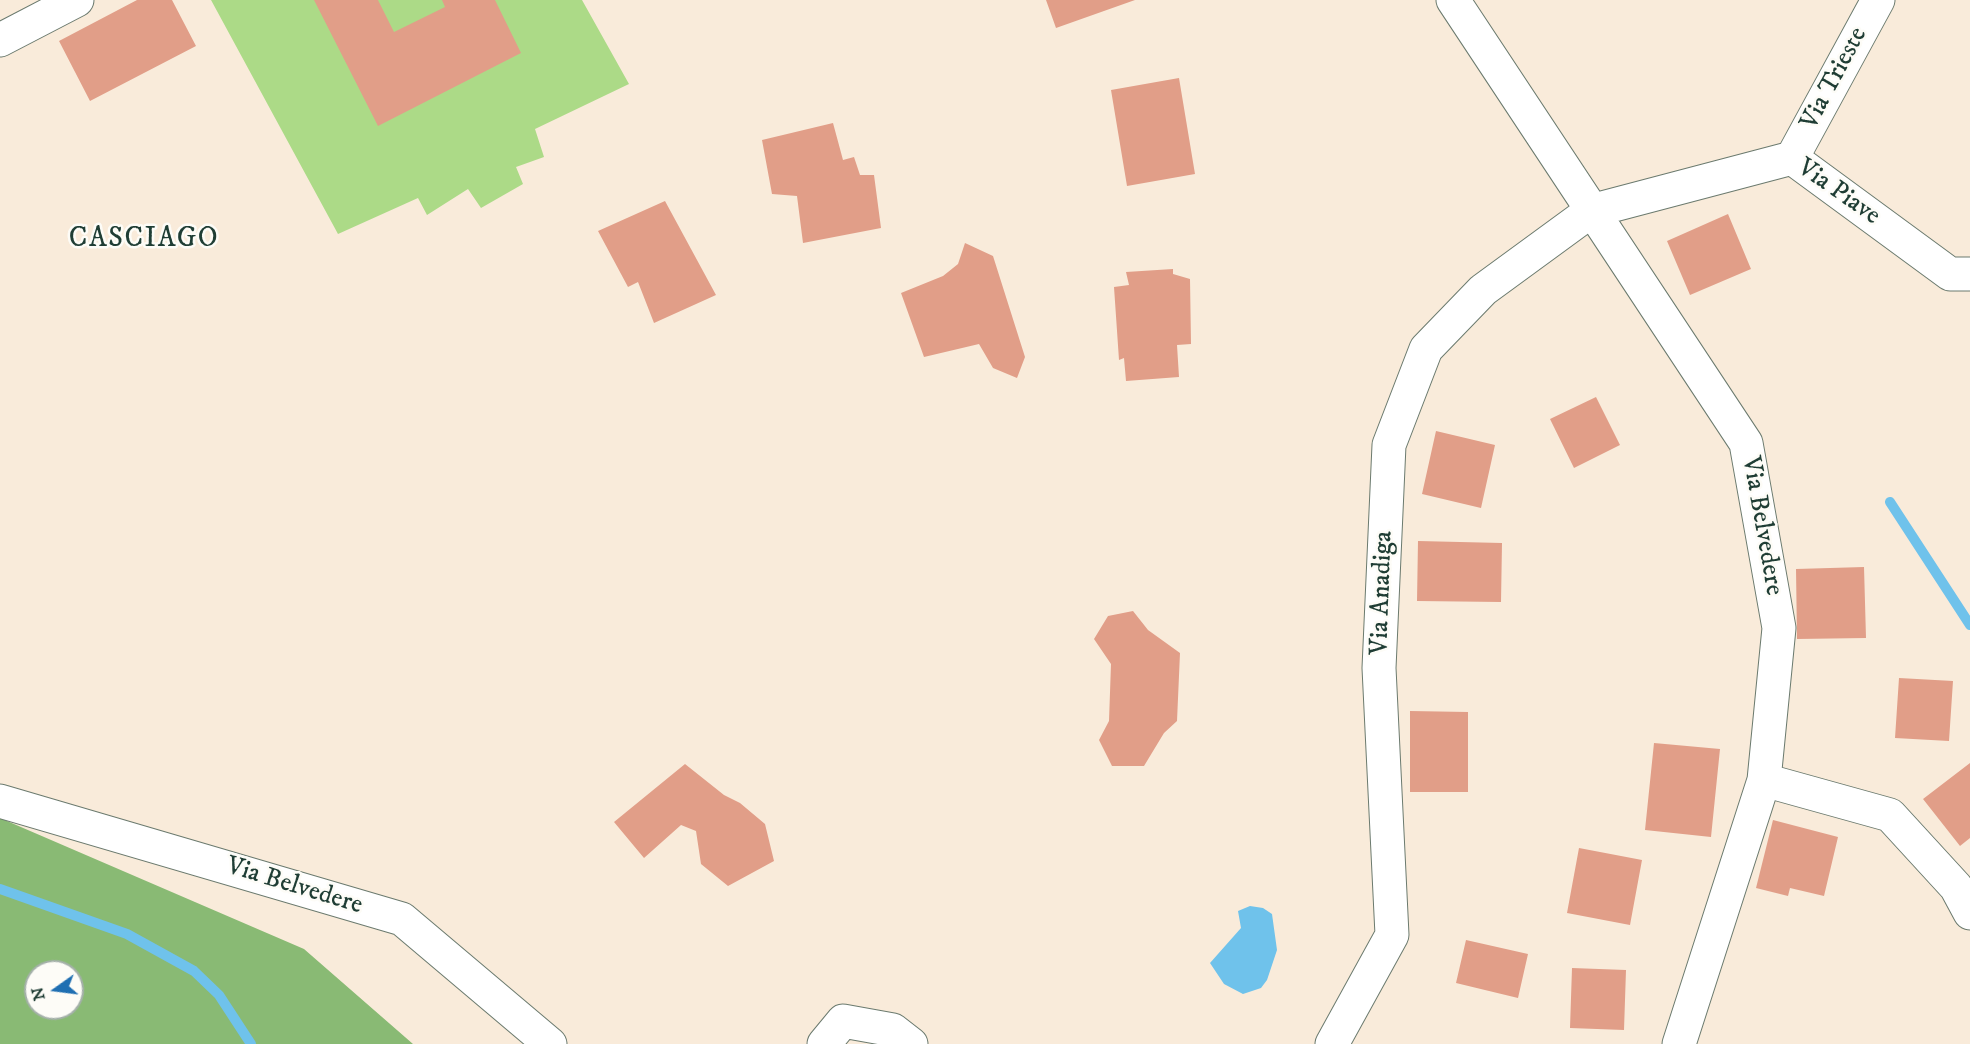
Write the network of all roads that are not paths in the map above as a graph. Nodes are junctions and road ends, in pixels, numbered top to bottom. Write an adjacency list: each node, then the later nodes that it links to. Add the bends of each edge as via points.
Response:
1 (77, 0): 4 (street)
2 (1453, 0): 6 (street, Via Belvedere)
3 (1878, 0): 5 (street, Via Trieste)
4 (0, 40)
5 (1792, 158): 6 (street, Via Piave); 7 (street, Via Piave, via 1950,274)
6 (1591, 211): 8 (street, Via Belvedere, via 1746,443 1779,628); 14 (street, Via Anadiga, via 1483,290 1426,349 1389,445 1379,668 1392,935)
7 (1970, 274)
8 (1764, 780): 10 (street, via 1890,816 1956,887); 15 (street, Via Belvedere)
9 (0, 801): 11 (street, Via Belvedere, via 402,919)
10 (1970, 913)
11 (550, 1044)
12 (824, 1044): 13 (street, via 843,1021 893,1030)
13 (910, 1044)
14 (1332, 1044)
15 (1679, 1044)

